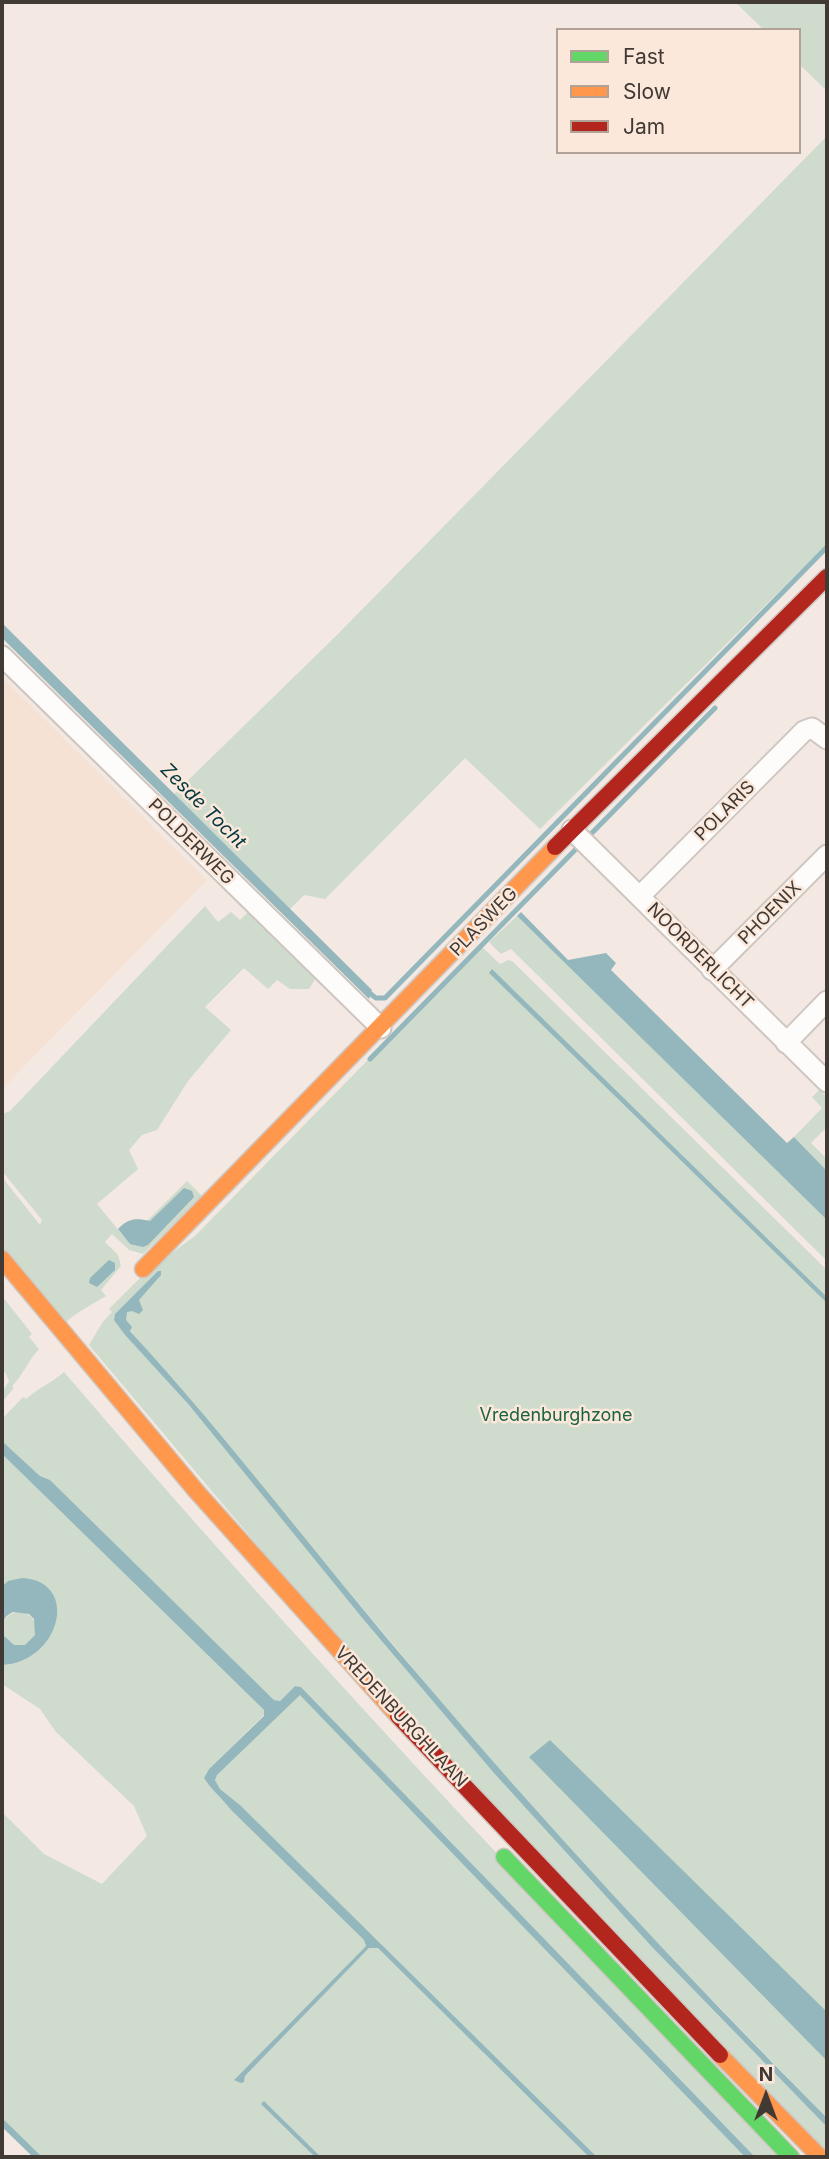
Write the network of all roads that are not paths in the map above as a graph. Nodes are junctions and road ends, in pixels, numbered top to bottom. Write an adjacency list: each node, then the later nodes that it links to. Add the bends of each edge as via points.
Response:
1 (827, 577): 4 (street, PLASWEG)
2 (2, 656): 9 (street, POLDERWEG)
3 (819, 734): 6 (street, POLARIS, via 804,731)
4 (572, 830): 6 (street, NOORDERLICHT); 9 (street, PLASWEG)
5 (827, 855): 7 (street, PHOENIX)
6 (640, 896): 7 (street, NOORDERLICHT)
7 (712, 970): 10 (street, NOORDERLICHT)
8 (827, 1001): 10 (street)
9 (380, 1028): 13 (street, PLASWEG)
10 (786, 1043): 11 (street, NOORDERLICHT)
11 (827, 1082)
12 (2, 1259): 16 (street, VREDENBURGHLAAN, via 79,1355 292,1598 496,1820)
13 (143, 1269)
14 (491, 1843): 15 (street)
15 (790, 2157)
16 (820, 2157)

